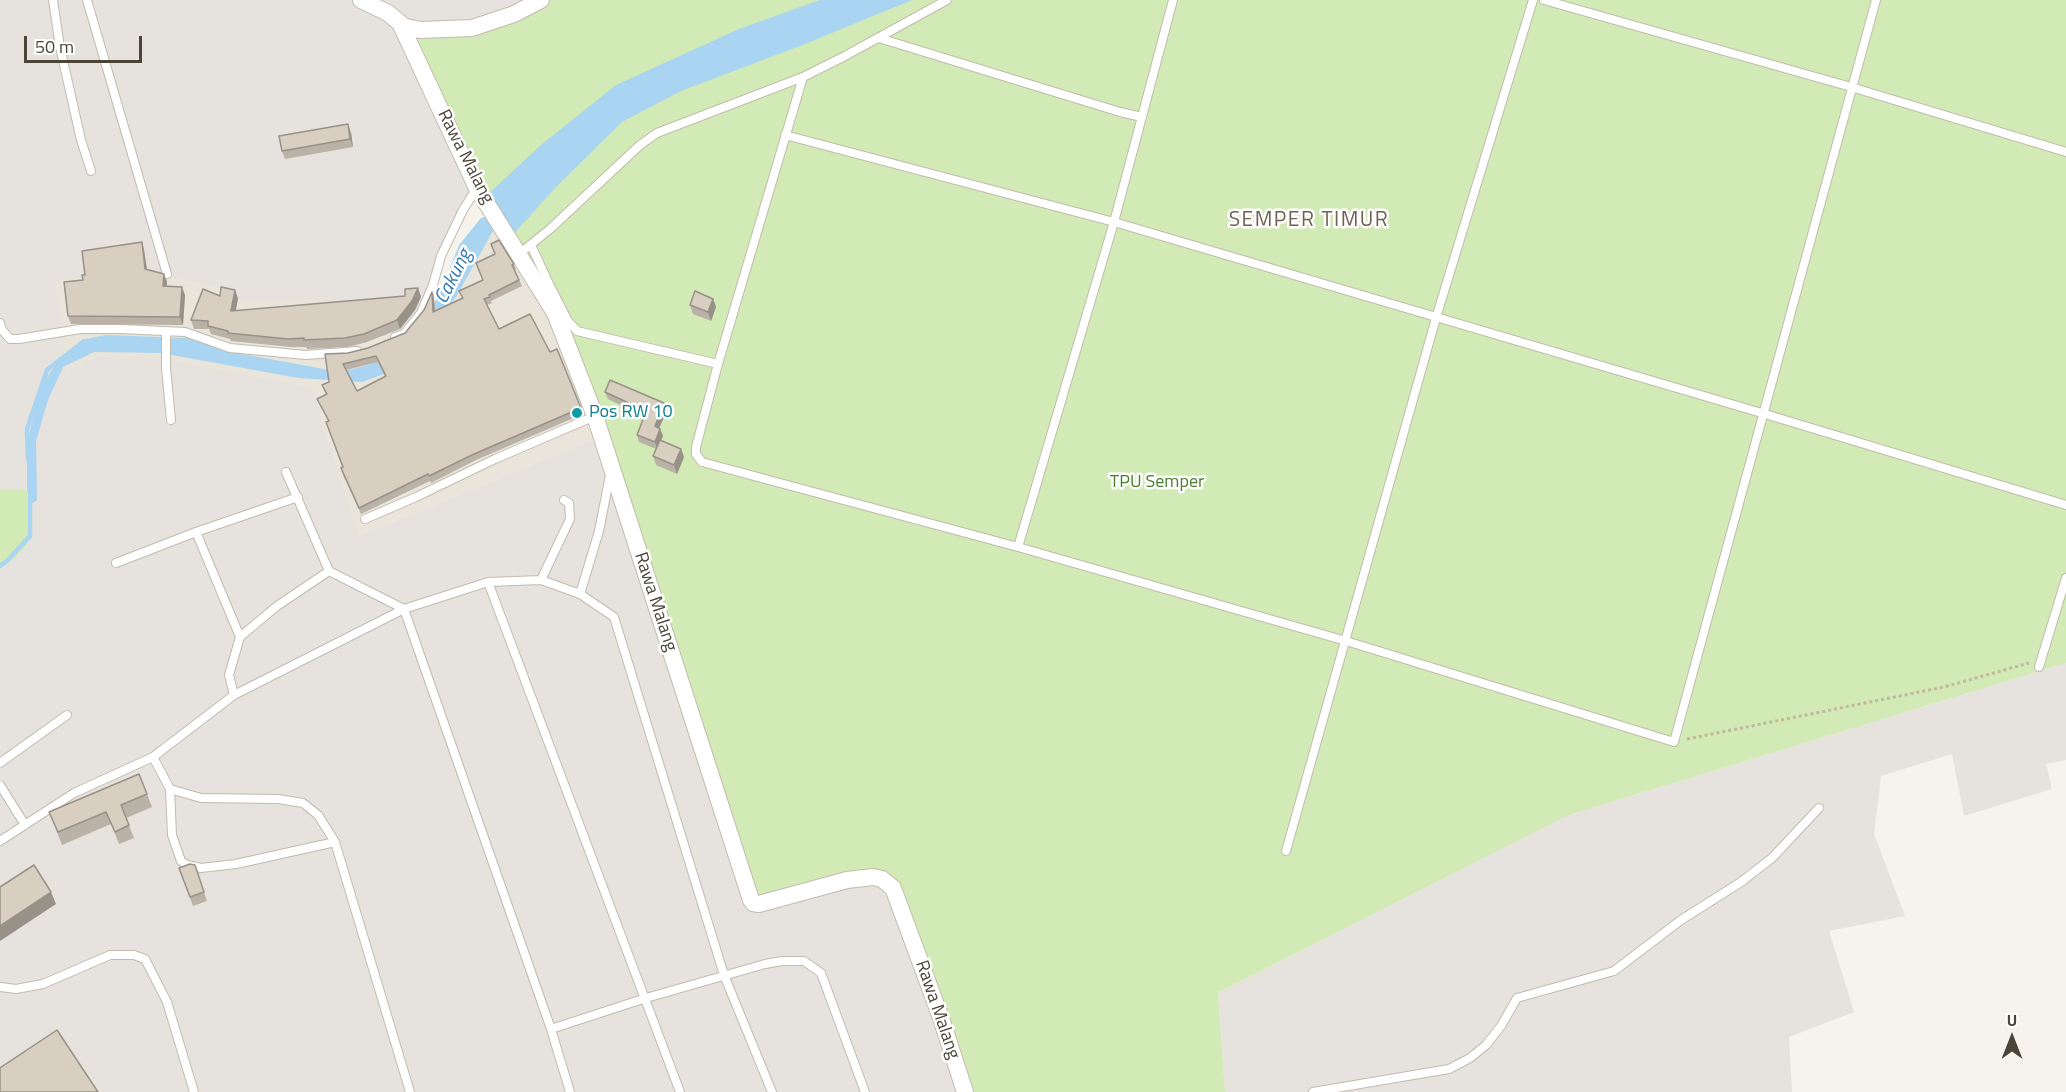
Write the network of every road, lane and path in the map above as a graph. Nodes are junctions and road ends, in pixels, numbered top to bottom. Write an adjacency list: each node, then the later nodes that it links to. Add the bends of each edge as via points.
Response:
1 (53, 0): 17 (lane, via 60,47)
2 (87, 0): 21 (lane)
3 (361, 0): 10 (street, Rawa Malang)
4 (541, 0): 10 (street, via 514,15 471,28 420,30)
5 (947, 0): 11 (lane)
6 (1173, 0): 14 (lane)
7 (1533, 0): 22 (lane)
8 (1544, 0): 13 (lane)
9 (1876, 0): 13 (lane)
10 (402, 26): 18 (street, Rawa Malang)
11 (879, 38): 12 (lane); 14 (lane)
12 (803, 77): 15 (lane); 20 (lane, via 657,133)
13 (1851, 87): 16 (lane); 28 (lane)
14 (1142, 117): 19 (lane)
15 (784, 135): 19 (lane); 27 (lane)
16 (2066, 152)
17 (91, 171)
18 (480, 191): 20 (street, Rawa Malang, via 510,238); 25 (lane, via 463,210 441,256 421,313 404,334)
19 (1114, 222): 22 (lane); 38 (lane)
20 (525, 249): 27 (lane, via 577,332); 29 (street, Rawa Malang)
21 (167, 274)
22 (1436, 318): 28 (lane); 47 (lane)
23 (0, 322): 24 (lane, via 10,339 80,328)
24 (166, 334): 26 (lane, via 185,332 230,348 306,355); 30 (lane)
25 (382, 343)
26 (369, 348)
27 (717, 364): 38 (lane, via 696,447 702,462)
28 (1765, 414): 35 (lane); 51 (lane)
29 (595, 416): 31 (street, Rawa Malang); 36 (lane)
30 (171, 420)
31 (611, 465): 44 (lane, via 599,531); 71 (street, Rawa Malang, via 750,900 759,904 847,880 873,877 893,888)
32 (286, 472): 33 (lane)
33 (298, 497): 37 (lane); 40 (lane)
34 (564, 500): 42 (lane, via 569,503 570,519)
35 (2066, 506)
36 (365, 519)
37 (196, 532): 39 (lane); 46 (lane)
38 (1018, 547): 47 (lane)
39 (116, 563)
40 (329, 571): 45 (lane); 46 (lane)
41 (2066, 578): 48 (lane)
42 (541, 580): 43 (lane); 44 (lane)
43 (488, 582): 45 (lane); 63 (lane)
44 (580, 594): 61 (lane, via 614,617)
45 (404, 609): 49 (lane); 64 (lane)
46 (240, 637): 49 (lane, via 229,675)
47 (1346, 641): 51 (lane); 60 (lane)
48 (2039, 667): 51 (path, via 2027,663 1944,687)
49 (234, 695): 52 (lane)
50 (67, 715): 53 (lane)
51 (1674, 742)
52 (153, 757): 55 (lane); 57 (lane, via 74,793)
53 (0, 763)
54 (0, 785): 57 (lane)
55 (170, 789): 59 (lane, via 201,798 267,798 303,803 318,815); 59 (lane, via 172,835 181,861 187,865 201,868 236,864)
56 (1819, 808): 72 (lane, via 1773,858 1614,971 1517,998 1501,1026 1470,1058 1449,1069)
57 (25, 825): 58 (lane)
58 (0, 841)
59 (335, 842): 66 (lane)
60 (1286, 851)
61 (724, 975): 63 (lane); 69 (lane); 70 (lane, via 782,961 804,961 821,973)
62 (0, 987): 65 (lane, via 16,989 43,984 110,955 145,958 167,1002)
63 (646, 998): 64 (lane); 68 (lane)
64 (551, 1029): 67 (lane)
65 (194, 1092)
66 (410, 1092)
67 (570, 1092)
68 (680, 1092)
69 (772, 1092)
70 (865, 1092)
71 (965, 1092)
72 (1313, 1092)

